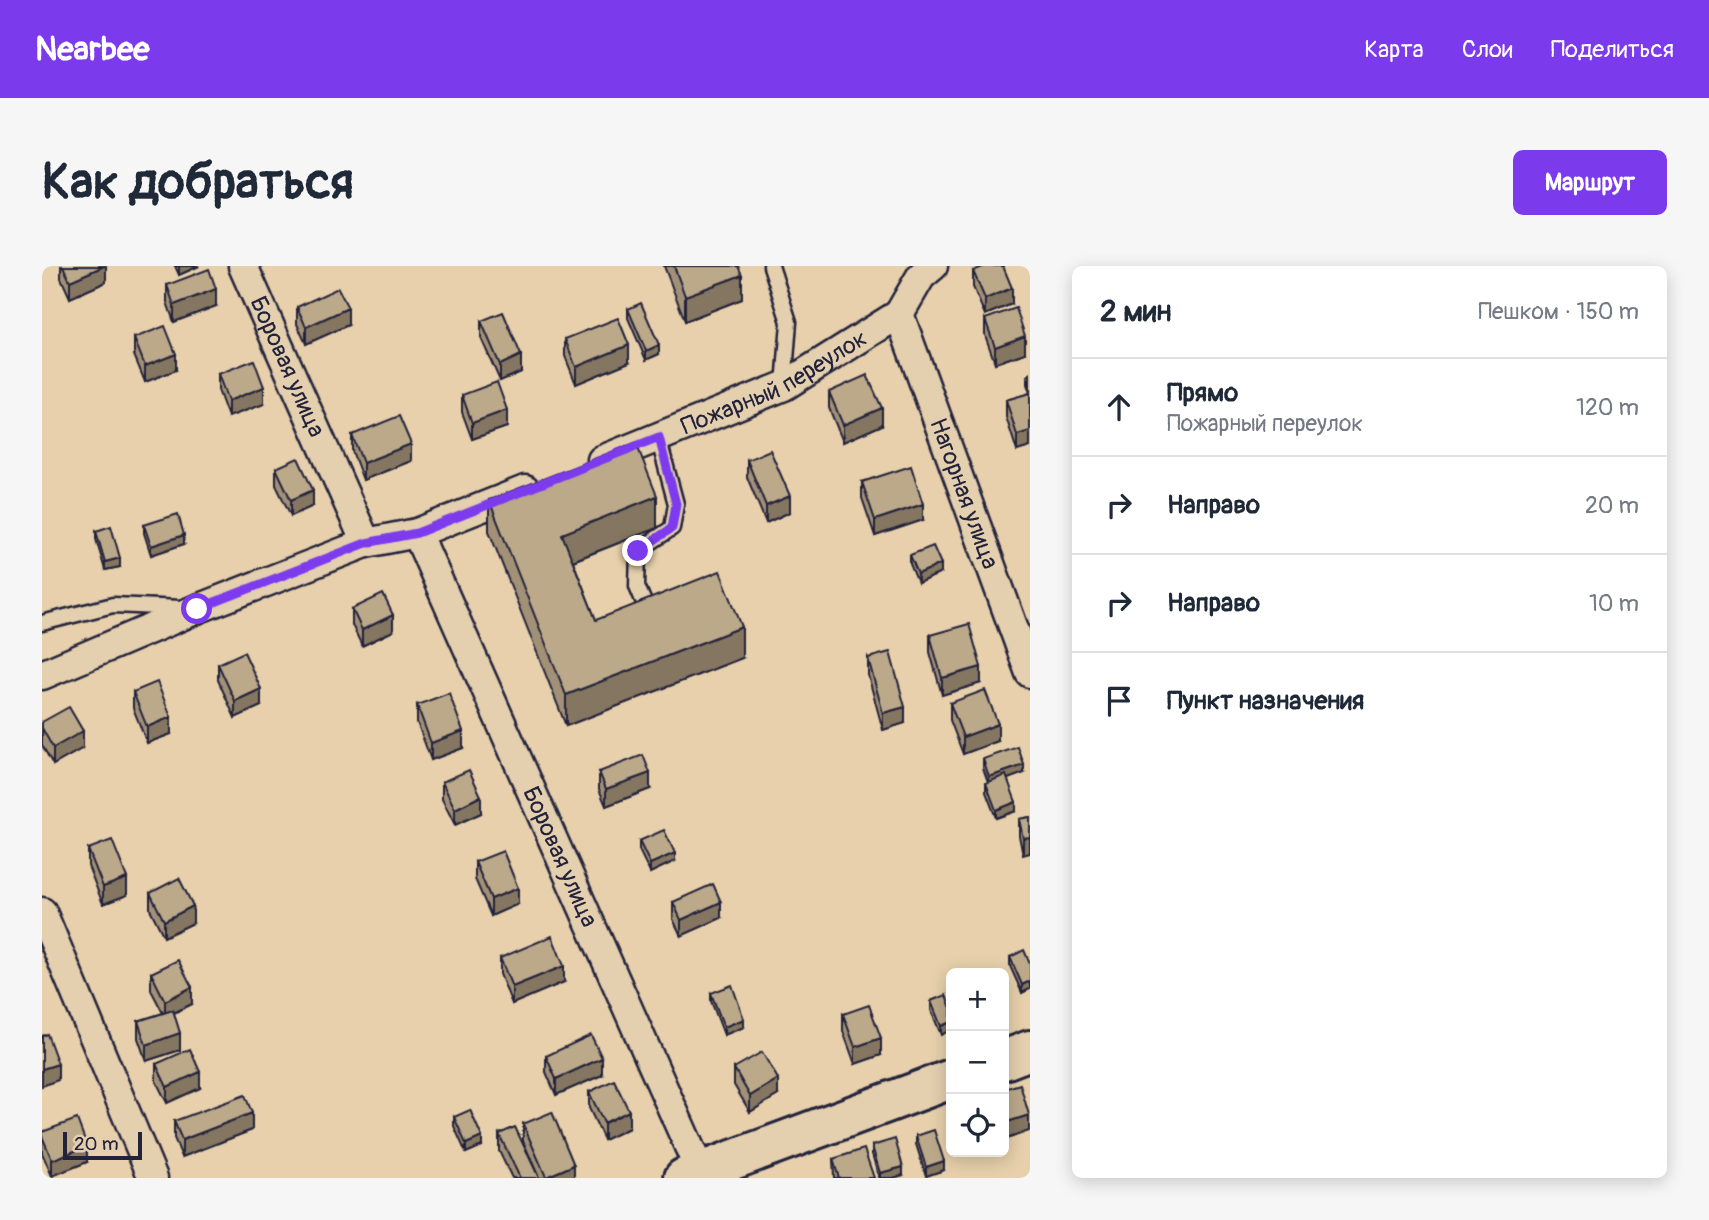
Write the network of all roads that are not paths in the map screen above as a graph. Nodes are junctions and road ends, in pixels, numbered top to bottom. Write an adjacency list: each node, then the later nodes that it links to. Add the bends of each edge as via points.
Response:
1 (243, 266): 10 (street, Боровая улица)
2 (771, 266): 5 (lane, via 789,323)
3 (924, 269): 4 (street, Пожарный переулок)
4 (899, 314): 5 (street, Пожарный переулок); 14 (street, Нагорная улица)
5 (784, 386): 6 (street, Пожарный переулок)
6 (659, 437): 7 (street, Пожарный переулок); 12 (lane, via 676,504 672,528 638,551 637,586)
7 (582, 467)
8 (544, 482): 9 (street)
9 (417, 533): 10 (street); 20 (street, Боровая улица)
10 (366, 543): 11 (street)
11 (197, 609): 13 (lane, via 113,605); 15 (street)
12 (650, 617)
13 (42, 623)
14 (1030, 673)
15 (42, 675)
16 (42, 912): 21 (street)
17 (1030, 1050): 18 (street)
18 (1009, 1058)
19 (946, 1081): 20 (street)
20 (696, 1175)
21 (153, 1178)

